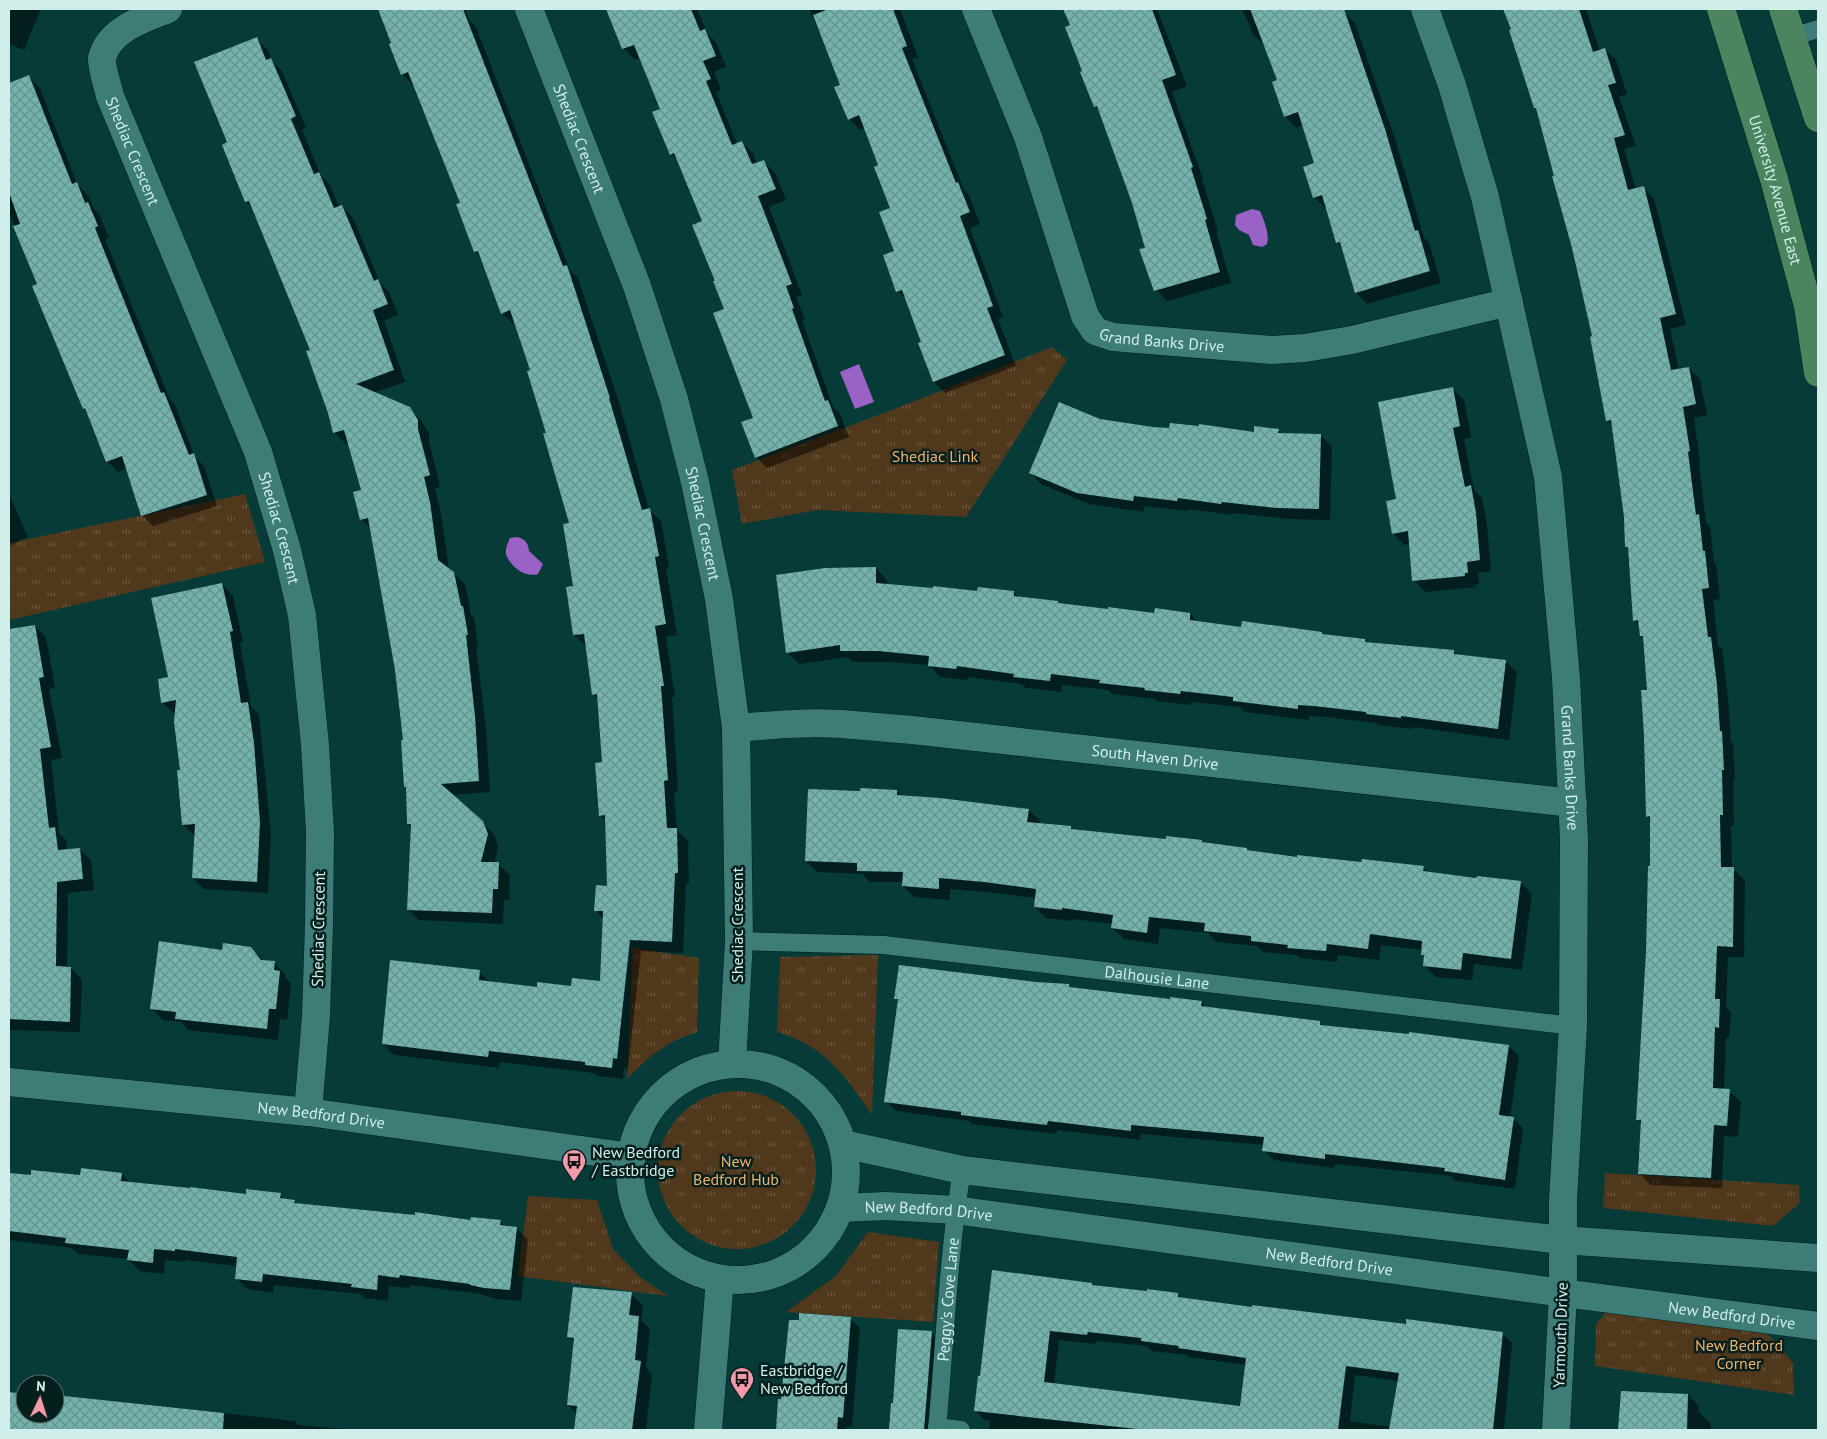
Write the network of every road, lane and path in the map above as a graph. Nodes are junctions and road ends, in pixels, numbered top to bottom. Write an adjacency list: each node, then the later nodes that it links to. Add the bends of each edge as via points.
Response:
1 (168, 9): 18 (street, Shediac Crescent, via 121,31 109,43 102,60 110,96 258,452 302,615 320,832 316,1016)
2 (529, 9): 12 (street, Shediac Crescent, via 637,286 674,399 719,599)
3 (976, 9): 10 (street, Grand Banks Drive, via 1028,137 1085,316 1095,330 1113,337 1272,350 1305,348)
4 (1425, 9): 10 (street, Grand Banks Drive, via 1452,85 1485,197)
5 (1721, 9): 11 (main road, University Avenue East, via 1799,270)
6 (1783, 9): 8 (main road)
7 (1818, 29): 8 (lane)
8 (1792, 37): 9 (main road)
9 (1818, 118)
10 (1510, 302): 13 (street, Grand Banks Drive, via 1548,477 1566,678)
11 (1818, 373)
12 (736, 728): 13 (street, South Haven Drive, via 840,724 912,730); 14 (street, Shediac Crescent)
13 (1573, 804): 15 (street, Grand Banks Drive)
14 (739, 941): 15 (lane, Dalhousie Lane, via 884,945); 16 (street, Shediac Crescent)
15 (1573, 1026): 24 (street, Grand Banks Drive)
16 (732, 1064): 19 (street, via 778,1072 802,1085 822,1104 835,1123); 20 (street, via 706,1069 681,1080 665,1093 639,1127)
17 (9, 1082): 18 (street, New Bedford Drive)
18 (308, 1112): 20 (street, New Bedford Drive)
19 (843, 1144): 21 (street); 22 (street, via 847,1171)
20 (632, 1157): 26 (street, via 630,1187 636,1211 647,1232 664,1251 695,1272)
21 (962, 1170): 23 (lane, Peggy's Cove Lane); 24 (street)
22 (841, 1208): 23 (street, New Bedford Drive, via 886,1206); 26 (street, via 825,1237 797,1263 761,1278)
23 (955, 1210): 27 (street, New Bedford Drive); 29 (lane, Peggy's Cove Lane)
24 (1562, 1240): 25 (street); 27 (street, Yarmouth Drive)
25 (1818, 1258)
26 (720, 1279): 30 (street)
27 (1563, 1293): 28 (street, New Bedford Drive); 32 (street, Yarmouth Drive)
28 (1818, 1326)
29 (937, 1429): 31 (lane)
30 (708, 1430)
31 (961, 1430)
32 (1556, 1430)

